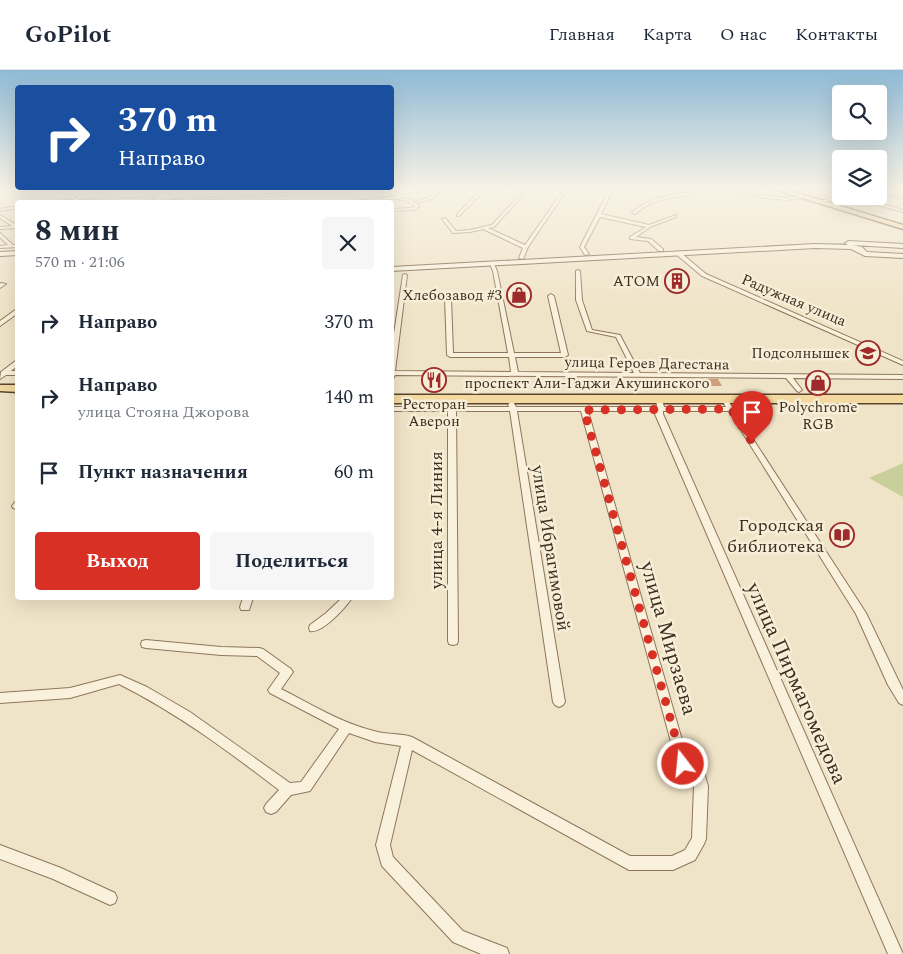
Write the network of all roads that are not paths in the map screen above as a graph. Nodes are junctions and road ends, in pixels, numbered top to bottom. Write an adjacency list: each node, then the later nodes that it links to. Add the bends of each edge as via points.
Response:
1 (453, 229): 2 (street, via 455,232)
2 (474, 229)
3 (486, 229): 12 (street)
4 (539, 229): 12 (street)
5 (591, 229): 14 (street, via 582,247)
6 (644, 229): 13 (street, via 632,238 649,240)
7 (0, 234): 8 (street)
8 (11, 246): 9 (street); 11 (street)
9 (15, 246)
10 (903, 246): 13 (main road, via 814,242)
11 (0, 247)
12 (526, 247): 19 (street)
13 (661, 250): 14 (main road)
14 (587, 254): 19 (main road)
15 (679, 254): 18 (main road, via 815,246 855,248 865,254); 20 (main road); 32 (street, Радужная улица, via 704,274)
16 (15, 255): 17 (main road)
17 (0, 256)
18 (903, 256)
19 (521, 258): 21 (main road)
20 (492, 264): 22 (main road); 29 (street)
21 (394, 265)
22 (394, 269)
23 (578, 270): 37 (street, via 579,300 590,331 618,336)
24 (405, 275): 30 (street)
25 (551, 296): 29 (street, via 565,355)
26 (448, 298): 29 (street, via 450,355)
27 (15, 312): 28 (street)
28 (0, 324)
29 (512, 355): 36 (street)
30 (394, 358)
31 (15, 363): 35 (street)
32 (903, 363)
33 (15, 373): 35 (street)
34 (394, 373): 36 (street, улица Героев Дагестана)
35 (2, 374)
36 (515, 374): 37 (street, улица Героев Дагестана)
37 (638, 375): 38 (street, улица Героев Дагестана)
38 (788, 376): 39 (street, улица Героев Дагестана); 43 (street)
39 (903, 377)
40 (0, 388): 41 (main road)
41 (15, 389)
42 (394, 389): 45 (main road, проспект Али-Гаджи Акушинского)
43 (802, 390): 44 (main road, проспект Али-Гаджи Акушинского); 45 (main road, проспект Али-Гаджи Акушинского); 50 (main road)
44 (903, 390)
45 (604, 394): 52 (main road, проспект Али-Гаджи Акушинского); 53 (main road, проспект Али-Гаджи Акушинского)
46 (0, 397): 47 (main road)
47 (15, 397)
48 (394, 399): 51 (main road, проспект Али-Гаджи Акушинского)
49 (903, 399): 50 (main road, проспект Али-Гаджи Акушинского)
50 (815, 400): 54 (main road, проспект Али-Гаджи Акушинского)
51 (452, 404): 52 (main road, проспект Али-Гаджи Акушинского); 55 (street); 59 (street, улица 4-я Линия)
52 (512, 404): 56 (street); 63 (street, улица Ибрагимовой)
53 (659, 405): 54 (main road, проспект Али-Гаджи Акушинского); 56 (street); 71 (street, улица Пирмагомедова, via 658,414)
54 (728, 405): 62 (street, via 861,613)
55 (394, 409)
56 (584, 410): 65 (street, улица Мирзаева, via 683,764 698,773 701,786 699,840 690,855 673,863 628,863)
57 (344, 600): 58 (street)
58 (314, 628)
59 (453, 642)
60 (146, 644): 64 (street, via 259,652 287,672 274,690)
61 (0, 698): 66 (street, via 70,693 120,679 160,698)
62 (903, 700)
63 (559, 702)
64 (347, 727): 65 (street, via 394,742); 66 (street, via 304,787)
65 (408, 741): 70 (street, via 383,845 387,861 458,938)
66 (288, 789): 67 (street)
67 (271, 808)
68 (0, 852): 69 (street)
69 (110, 898)
70 (501, 954)
71 (896, 954)

